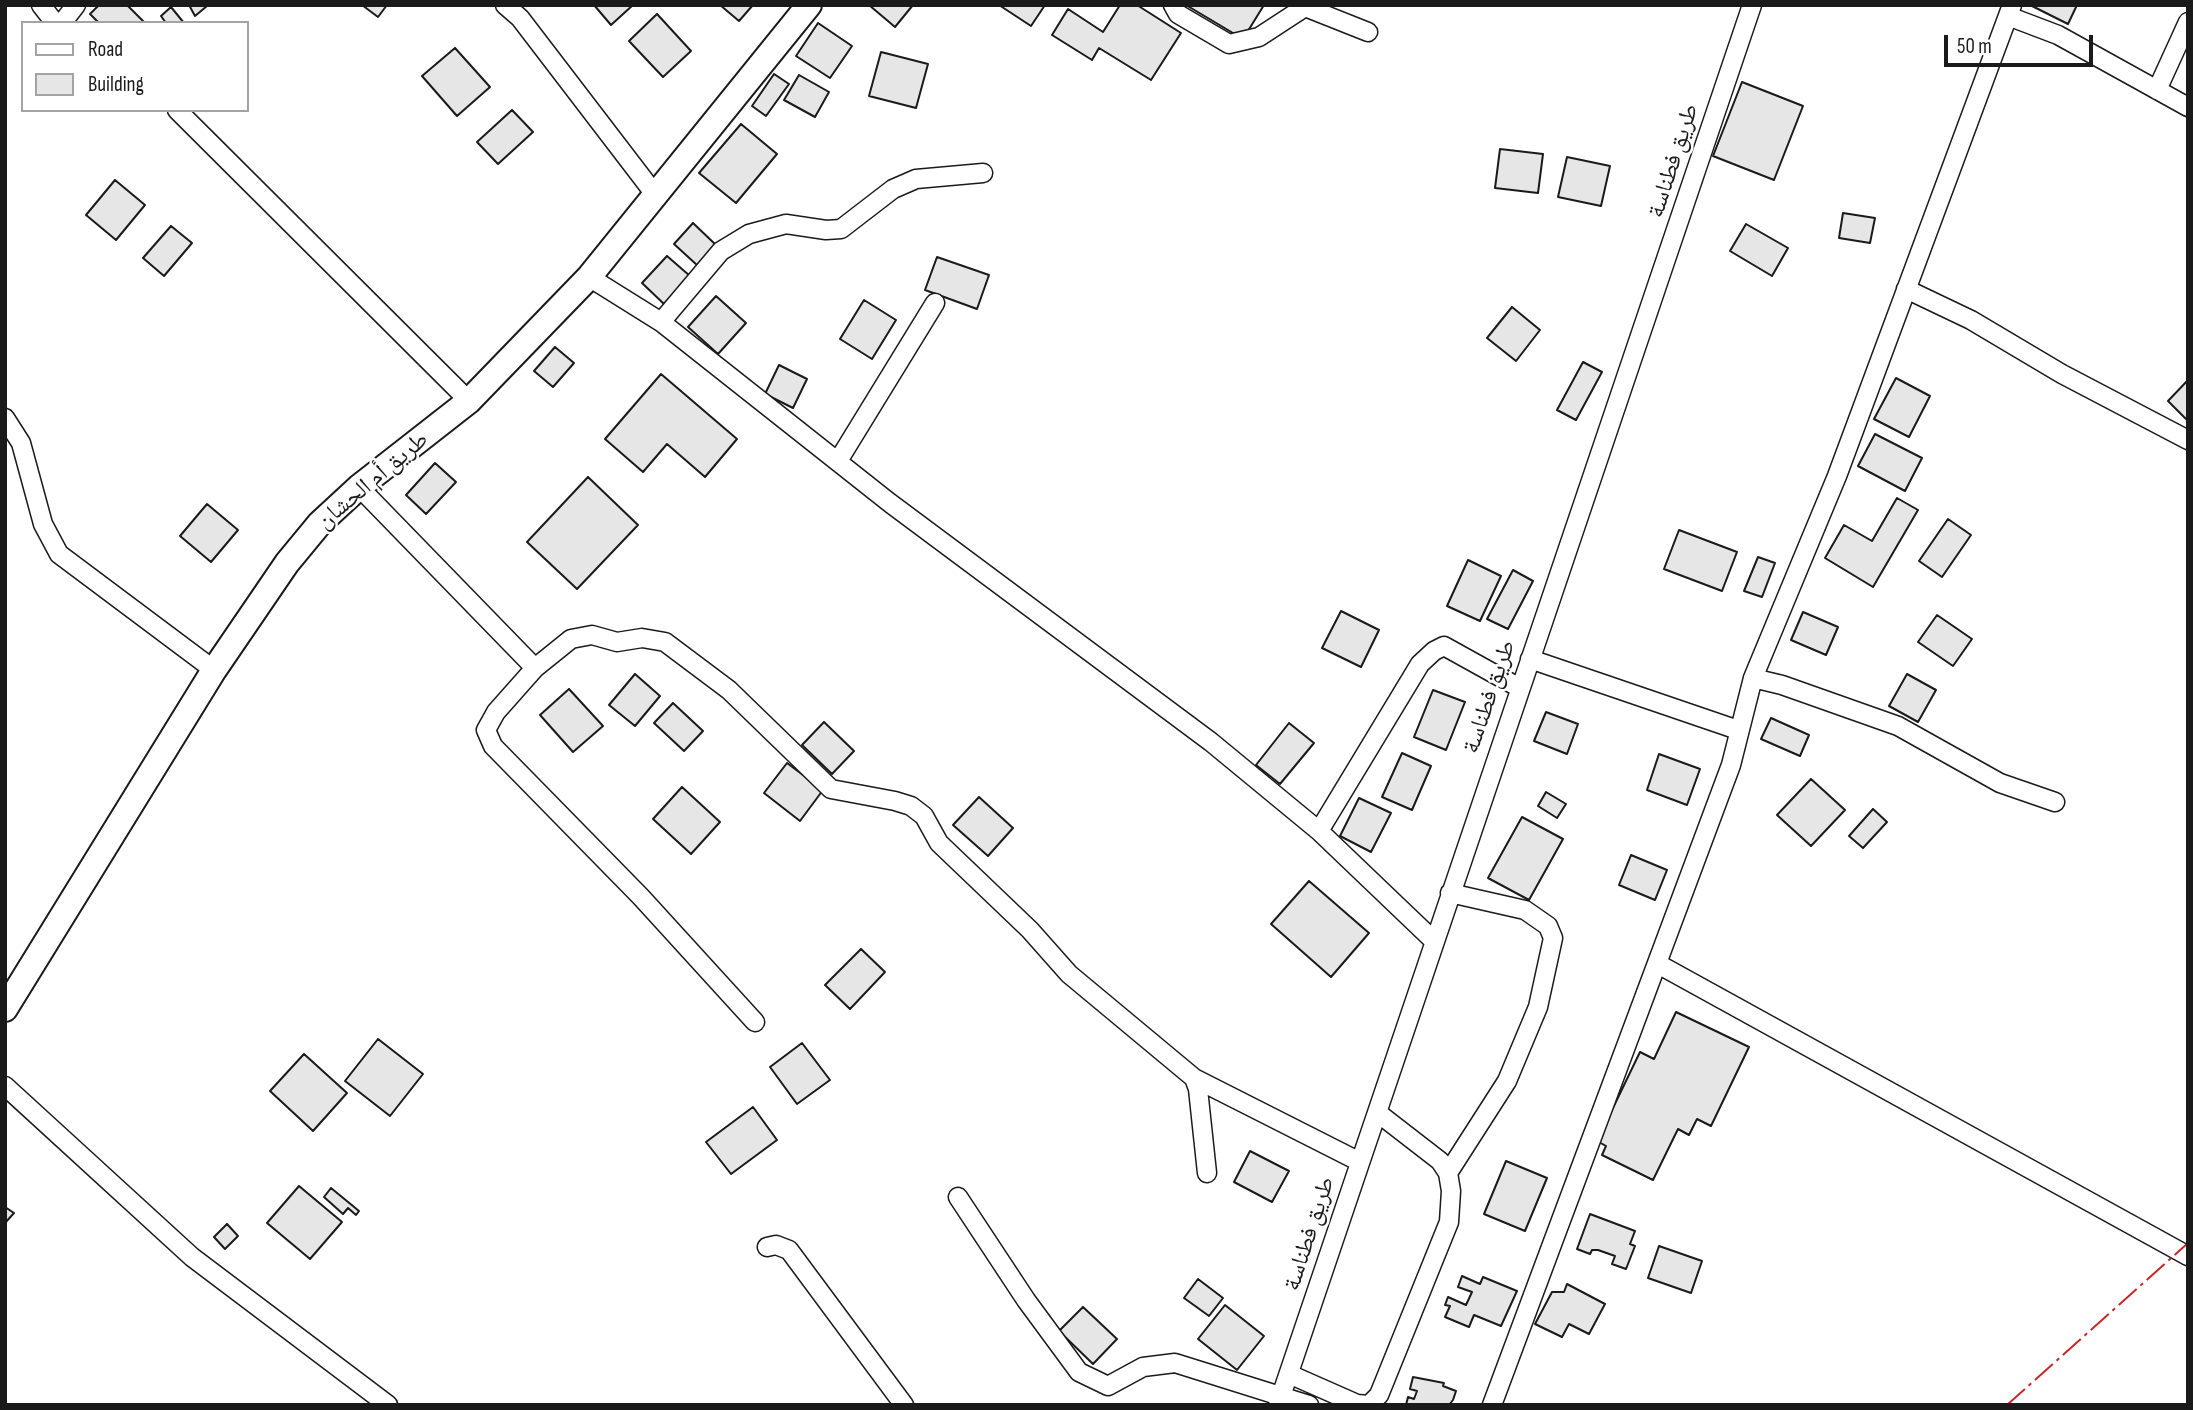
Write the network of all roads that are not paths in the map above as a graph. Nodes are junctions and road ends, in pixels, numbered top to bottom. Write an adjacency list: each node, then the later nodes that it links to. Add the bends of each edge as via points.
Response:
1 (41, 5): 8 (street)
2 (76, 5): 9 (street)
3 (505, 5): 16 (street, via 520,18)
4 (809, 5): 16 (street, طريق أم الحشان)
5 (1173, 5): 11 (street, via 1178,14 1229,44 1259,37 1305,7)
6 (1752, 5): 26 (street, طريق فطناسة)
7 (2010, 11): 12 (street); 18 (street)
8 (53, 21)
9 (64, 21)
10 (2188, 22): 12 (street)
11 (1368, 32)
12 (2157, 90): 13 (street)
13 (2188, 107)
14 (179, 112): 21 (street)
15 (983, 173): 20 (street, via 916,179 894,189 841,229 786,224 749,234 721,251)
16 (657, 197): 17 (street, طريق أم الحشان)
17 (589, 277): 20 (street); 21 (street, طريق أم الحشان)
18 (1906, 289): 23 (street); 29 (street, via 1837,476)
19 (935, 303): 24 (street)
20 (662, 322): 24 (street)
21 (469, 401): 25 (street, طريق أم الحشان)
22 (5, 418): 28 (street, via 22,443 43,524 59,554)
23 (2188, 440)
24 (838, 461): 33 (street, via 1212,742)
25 (359, 487): 27 (street); 28 (street, طريق أم الحشان, via 320,523 287,564)
26 (1530, 659): 30 (street, طريق فطناسة); 31 (street)
27 (535, 668): 38 (street, via 486,730 493,746); 39 (street, via 571,639 592,635 617,642 642,638 665,642 729,690 831,789 911,806 924,816 939,843 1069,974)
28 (214, 670): 37 (street, طريق أم الحشان)
29 (1753, 678): 31 (street); 32 (street, via 1898,726 2000,783)
30 (1518, 687): 33 (street, via 1444,646 1434,650 1420,664); 34 (street, طريق فطناسة)
31 (1738, 730): 36 (street, via 1731,765)
32 (2055, 802)
33 (1319, 831): 35 (street)
34 (1450, 893): 35 (street, طريق فطناسة); 44 (street, via 1525,910 1548,926 1553,938 1538,1007 1507,1081)
35 (1434, 941): 41 (street, طريق فطناسة)
36 (1658, 964): 47 (street); 53 (street)
37 (5, 1009)
38 (755, 1022)
39 (1194, 1078): 42 (street); 43 (street)
40 (5, 1086): 50 (street, via 192,1257)
41 (1378, 1113): 42 (street, طريق فطناسة); 44 (street, via 1440,1161)
42 (1360, 1162): 48 (street, طريق فطناسة)
43 (1207, 1173)
44 (1448, 1173): 48 (street, via 1449,1222 1379,1395 1369,1405 1357,1404)
45 (958, 1197): 49 (street, via 1079,1372 1108,1385 1143,1367 1175,1363)
46 (767, 1247): 51 (street, via 789,1250)
47 (2188, 1256)
48 (1289, 1374): 49 (street, طريق فطناسة)
49 (1279, 1400): 52 (street)
50 (388, 1405)
51 (904, 1405)
52 (1308, 1405)
53 (1492, 1405)

